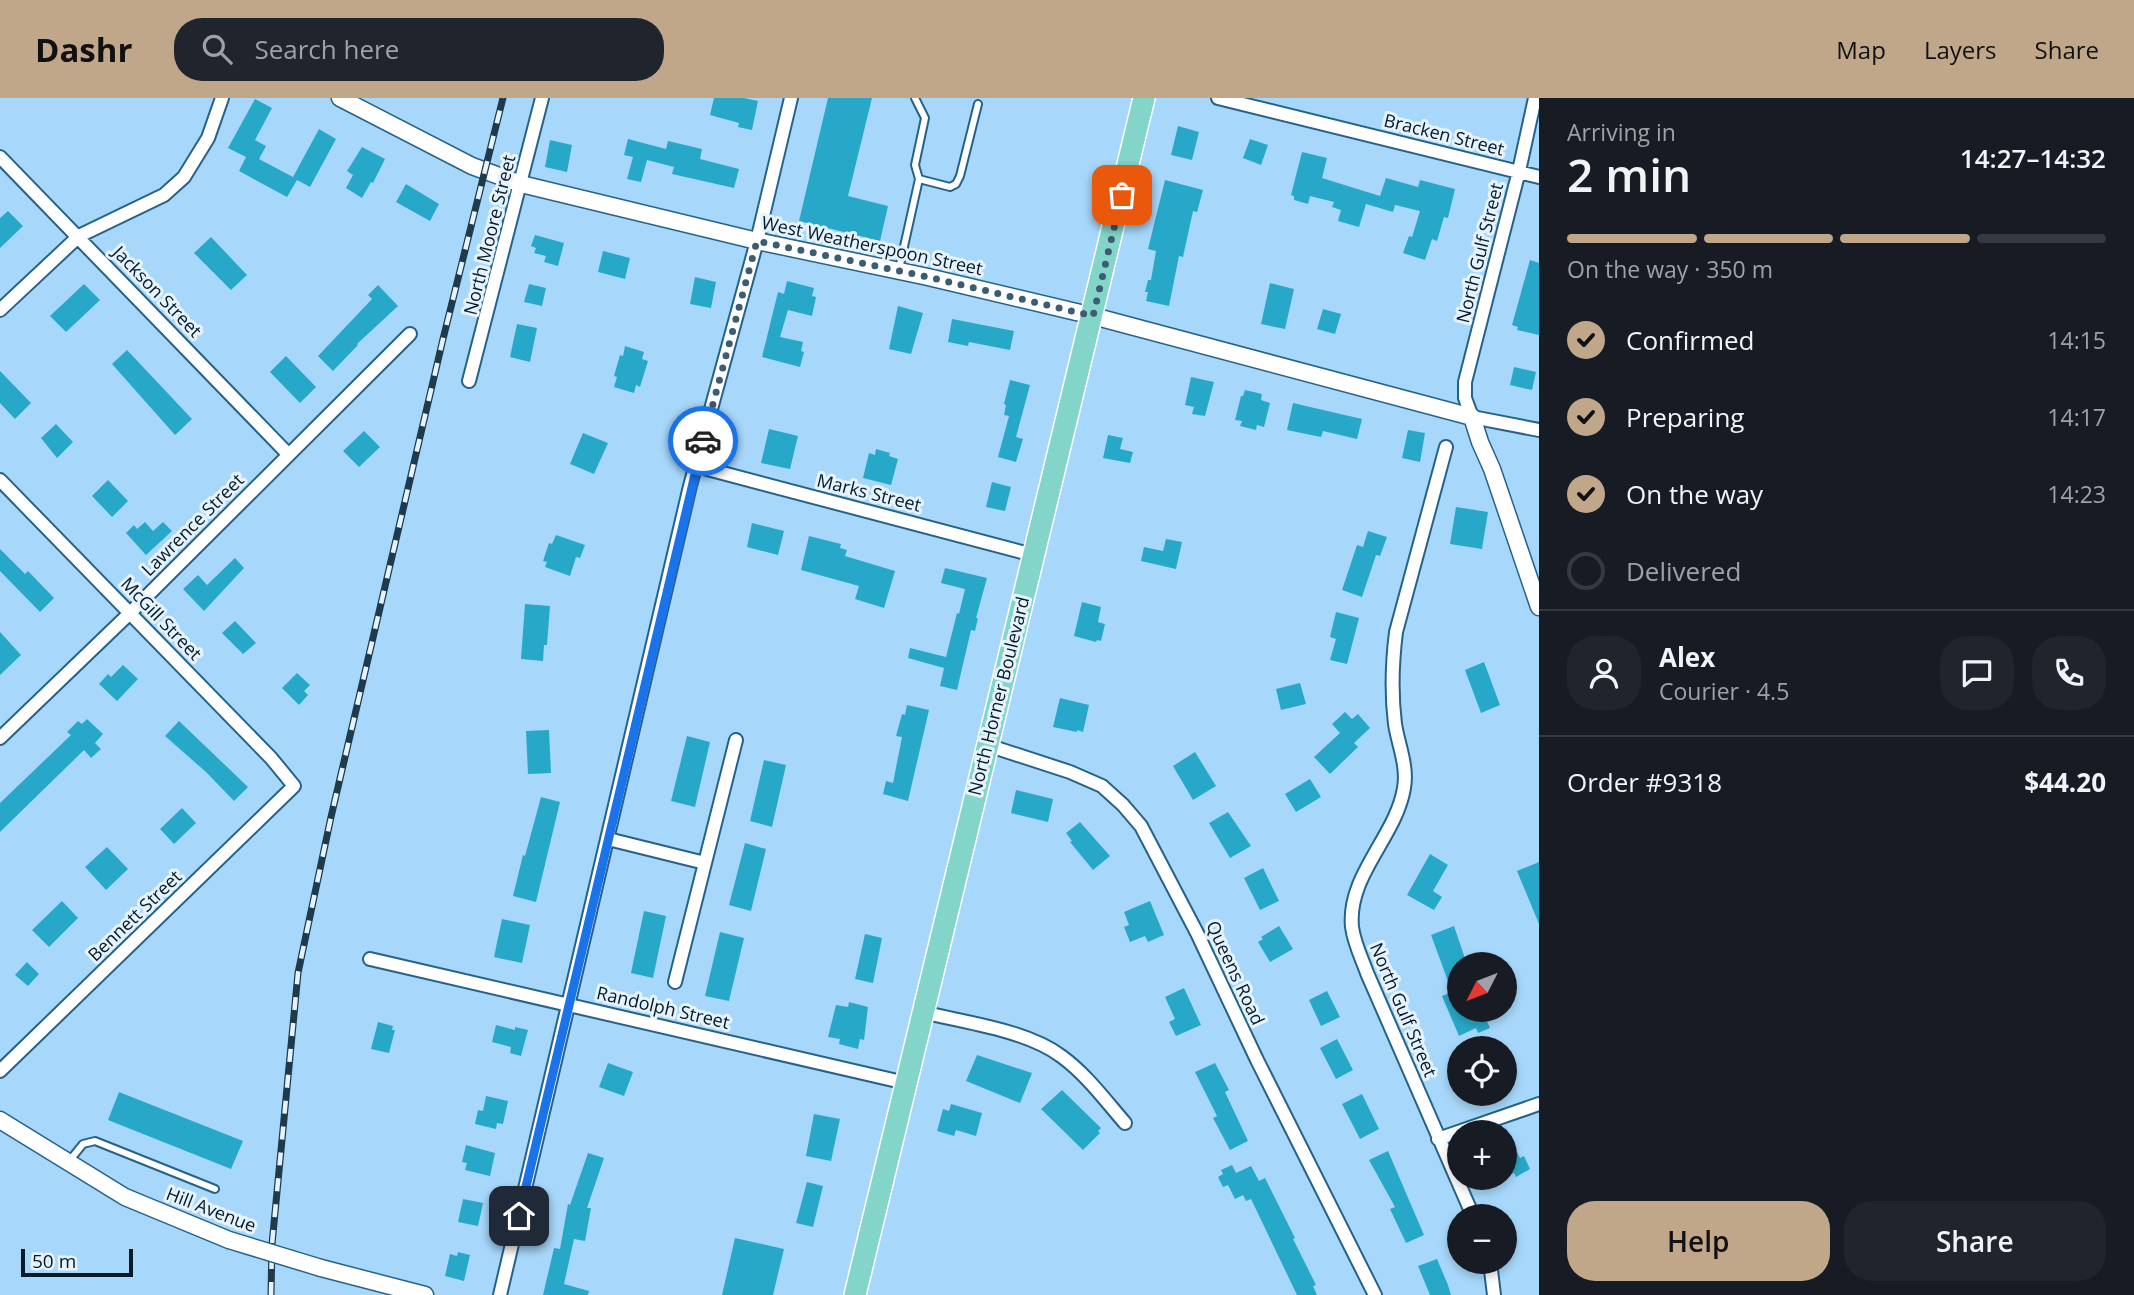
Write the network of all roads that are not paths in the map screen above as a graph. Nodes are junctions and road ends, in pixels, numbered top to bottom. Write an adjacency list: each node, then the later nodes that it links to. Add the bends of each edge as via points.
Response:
1 (222, 98): 15 (street, via 208,138 184,177 164,195)
2 (340, 98): 14 (street, West Weatherspoon Street, via 432,147)
3 (542, 98): 14 (street, North Moore Street)
4 (791, 98): 16 (street)
5 (915, 98): 13 (lane, via 925,118 915,165)
6 (1144, 98): 19 (main road, North Horner Boulevard)
7 (1218, 98): 11 (street, Bracken Street)
8 (1535, 98): 11 (street, North Gulf Street)
9 (978, 104): 13 (lane, via 956,184 950,187)
10 (0, 157): 15 (street, Jackson Street)
11 (1519, 172): 12 (street, Bracken Street); 22 (street, North Gulf Street, via 1465,382)
12 (1539, 177)
13 (919, 179): 17 (lane)
14 (521, 184): 16 (street, West Weatherspoon Street); 21 (street, North Moore Street)
15 (79, 236): 18 (street); 25 (street, Jackson Street)
16 (757, 241): 17 (street, West Weatherspoon Street); 26 (street)
17 (899, 271): 19 (street, West Weatherspoon Street)
18 (0, 310)
19 (1093, 316): 22 (street, West Weatherspoon Street); 28 (main road, North Horner Boulevard)
20 (410, 334): 25 (street, Lawrence Street)
21 (469, 381)
22 (1472, 417): 23 (street, West Weatherspoon Street); 29 (street)
23 (1539, 430)
24 (1446, 447): 46 (street, North Gulf Street, via 1392,661 1391,691 1405,785 1390,830 1356,890 1352,925 1367,974)
25 (288, 454): 30 (street, Lawrence Street)
26 (696, 466): 28 (street, Marks Street); 35 (street)
27 (0, 480): 30 (street, McGill Street)
28 (1033, 555): 33 (main road, North Horner Boulevard)
29 (1539, 607)
30 (130, 613): 31 (street, Lawrence Street); 34 (street, McGill Street)
31 (0, 737)
32 (736, 740): 36 (street)
33 (987, 745): 40 (main road, North Horner Boulevard); 54 (street, Queens Road, via 1102,786 1141,826)
34 (294, 786): 41 (street, Bennett Street)
35 (608, 839): 36 (street); 39 (street)
36 (705, 863): 38 (street)
37 (370, 959): 39 (street, Randolph Street)
38 (675, 982)
39 (569, 1003): 42 (street, Randolph Street); 52 (street)
40 (923, 1012): 42 (main road, North Horner Boulevard); 45 (street, via 1020,1036 1048,1048 1081,1073)
41 (0, 1071)
42 (906, 1083): 53 (main road, North Horner Boulevard)
43 (1539, 1104): 46 (street)
44 (0, 1120): 47 (street, Hill Avenue)
45 (1125, 1123)
46 (1438, 1139): 49 (street, North Gulf Street)
47 (68, 1162): 48 (lane, via 91,1141); 51 (street, Hill Avenue, bridge, via 125,1197 229,1240)
48 (215, 1189)
49 (1468, 1204)
50 (1491, 1274): 55 (street)
51 (425, 1295)
52 (500, 1295)
53 (855, 1295)
54 (1375, 1295)
55 (1494, 1295)

